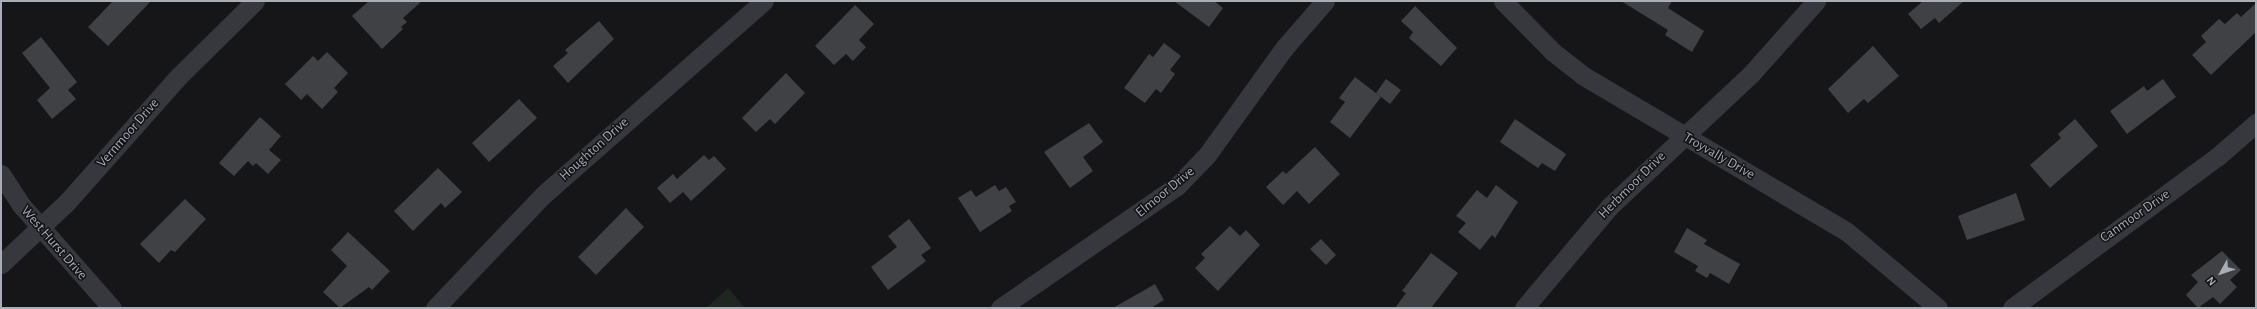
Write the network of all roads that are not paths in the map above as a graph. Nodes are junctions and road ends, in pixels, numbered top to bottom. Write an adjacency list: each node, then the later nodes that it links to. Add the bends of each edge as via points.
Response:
1 (255, 1): 9 (street, Vernmoor Drive, via 178,76)
2 (764, 1): 12 (street, Houghton Drive, via 543,195)
3 (1325, 1): 13 (street, Elmoor Drive, via 1285,47 1207,155 1177,186)
4 (1503, 1): 7 (street, Troyvally Drive, via 1553,52 1582,75)
5 (1816, 1): 7 (street, Herbmoor Drive, via 1751,74)
6 (2256, 123): 16 (street, Canmoor Drive, via 2204,166)
7 (1683, 136): 14 (street, Herbmoor Drive, via 1610,206); 15 (street, Troyvally Drive, via 1846,231)
8 (1, 174): 9 (street, West Hurst Drive)
9 (41, 228): 10 (street, Vernmoor Drive); 11 (street, West Hurst Drive)
10 (1, 264)
11 (112, 308)
12 (435, 308)
13 (1000, 308)
14 (1524, 308)
15 (1938, 308)
16 (2012, 308)

